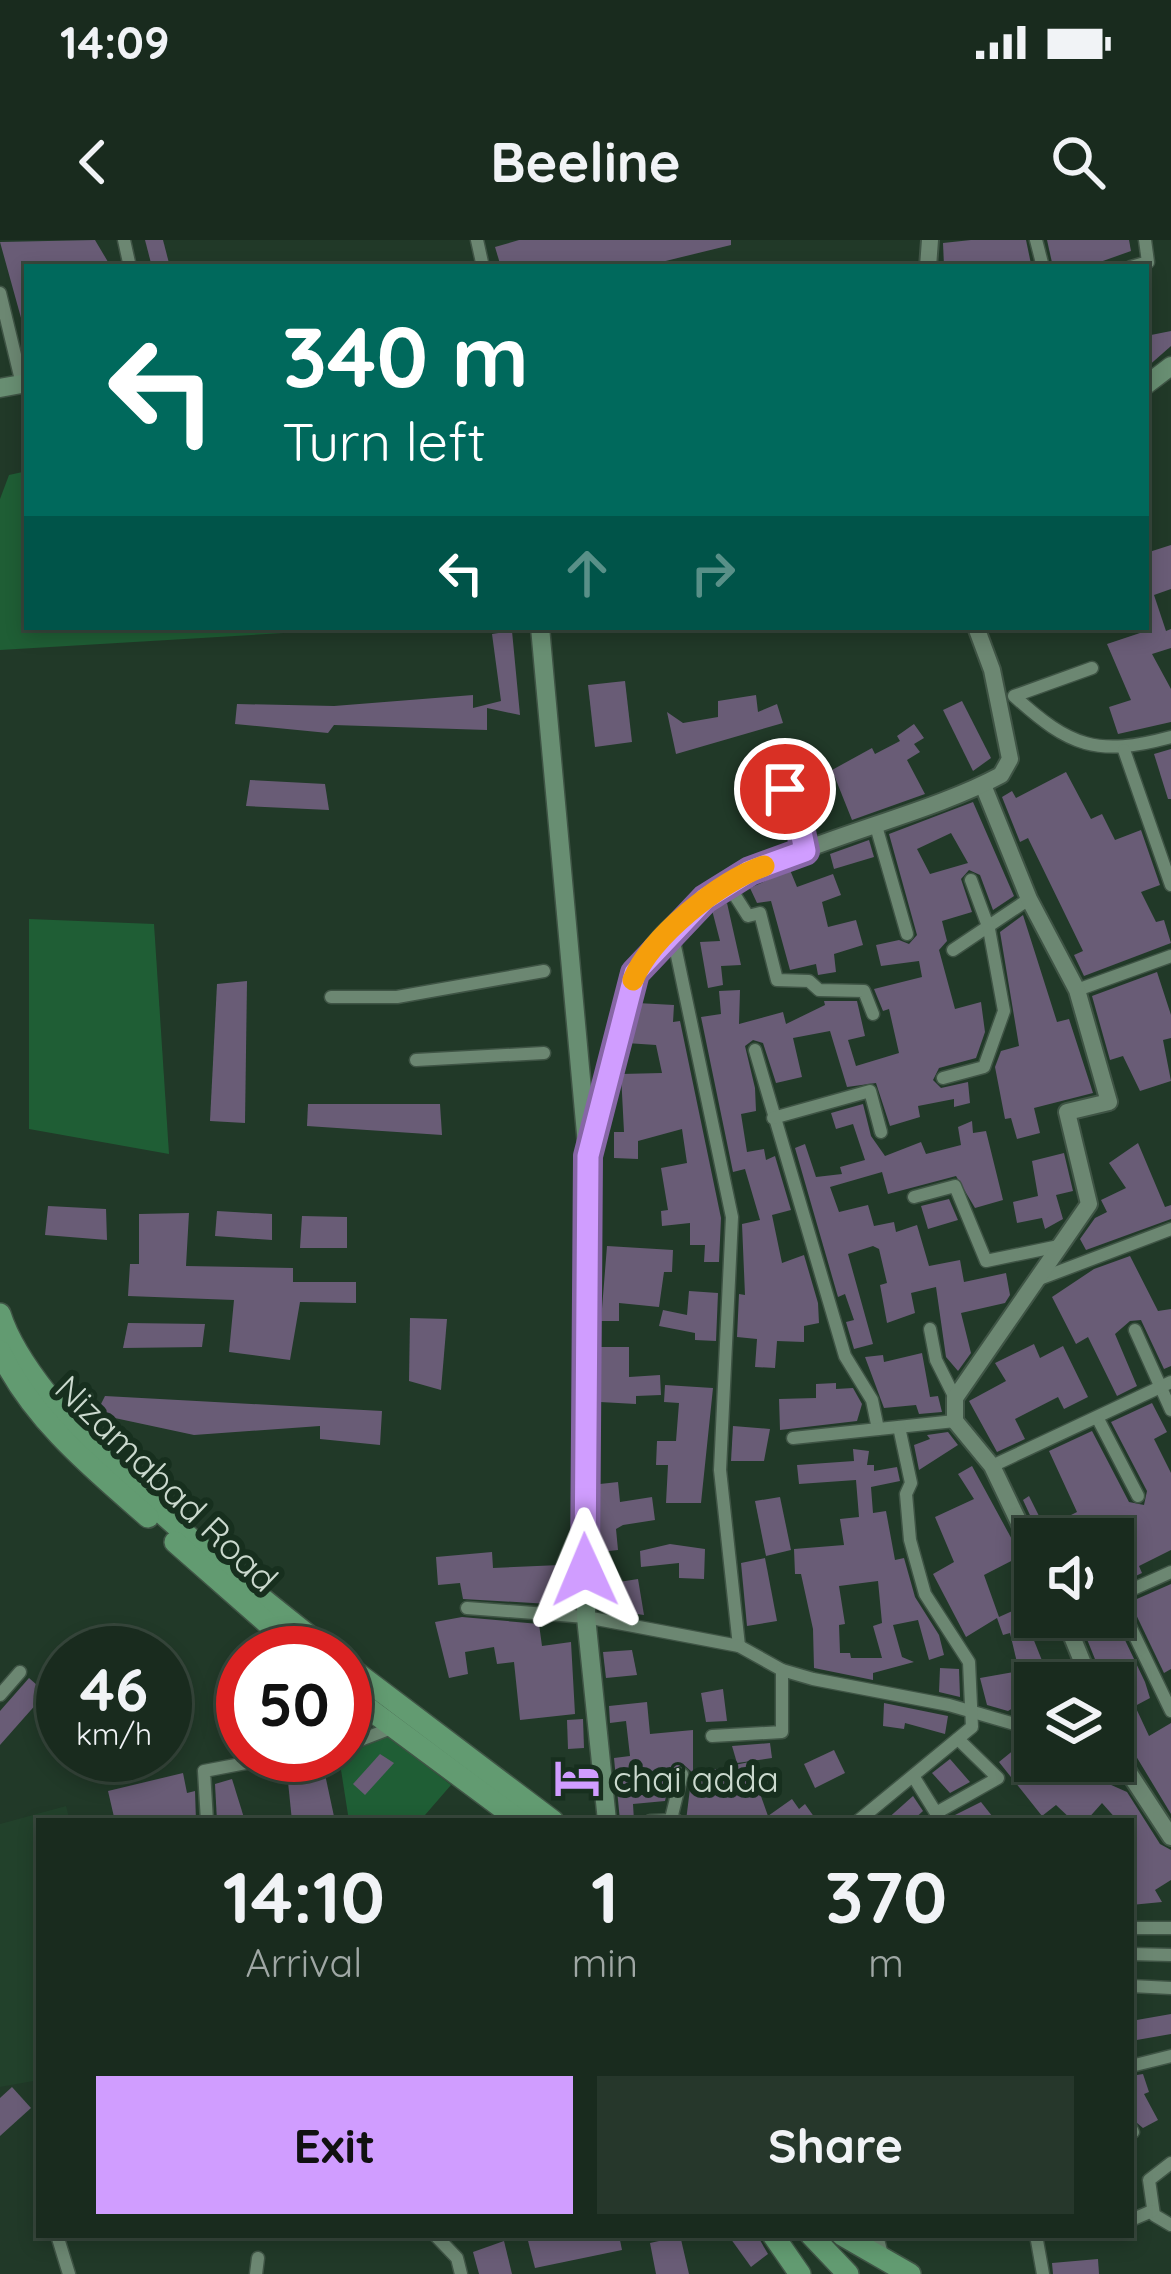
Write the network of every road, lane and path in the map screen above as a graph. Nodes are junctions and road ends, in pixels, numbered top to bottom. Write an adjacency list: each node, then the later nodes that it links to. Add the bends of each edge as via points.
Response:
1 (0, 293): 2 (street)
2 (24, 384): 3 (main road)
3 (0, 388)
4 (540, 630): 32 (main road)
5 (977, 630): 9 (street, via 1010,759)
6 (1092, 668): 8 (street, via 1014,696 1055,733)
7 (1171, 737): 8 (street)
8 (1124, 750): 15 (street)
9 (983, 784): 11 (street); 16 (street)
10 (785, 789): 12 (street)
11 (876, 826): 12 (street); 19 (street)
12 (805, 851): 14 (street)
13 (970, 880): 17 (street)
14 (727, 883): 18 (street); 25 (street, via 748,916 760,913 777,980 864,991)
15 (1171, 885)
16 (1028, 899): 17 (street); 23 (street)
17 (988, 929): 20 (street); 29 (street, via 1004,1011 984,1067)
18 (672, 932): 32 (street, via 635,973); 60 (street, via 731,1217 720,1470)
19 (907, 934)
20 (953, 950)
21 (1171, 956): 23 (street)
22 (544, 970): 24 (street, via 397,997)
23 (1077, 990): 35 (street, via 1109,1102 1067,1112 1089,1204)
24 (331, 998)
25 (873, 1014)
26 (755, 1050): 30 (street)
27 (544, 1053): 28 (street)
28 (416, 1060)
29 (944, 1078)
30 (773, 1118): 31 (street, via 870,1091); 48 (street, via 845,1356 872,1400)
31 (880, 1132)
32 (588, 1156): 56 (main road)
33 (914, 1197): 35 (street, via 955,1186 986,1261)
34 (1171, 1229): 36 (street)
35 (1060, 1246): 36 (street)
36 (1042, 1278): 43 (street)
37 (0, 1314): 58 (highway, via 10,1345 38,1384 158,1510)
38 (930, 1329): 43 (street)
39 (1135, 1330): 41 (street)
40 (0, 1351): 42 (highway, Nizamabad Road)
41 (1166, 1384): 44 (street); 45 (street)
42 (7, 1385): 57 (highway, Nizamabad Road)
43 (955, 1398): 46 (street)
44 (1171, 1410)
45 (1098, 1419): 50 (street); 51 (street)
46 (956, 1421): 47 (street); 50 (street)
47 (899, 1427): 48 (street); 67 (street, via 911,1483 910,1540 926,1594 969,1662)
48 (878, 1429): 49 (street)
49 (793, 1438)
50 (992, 1466): 52 (street)
51 (1138, 1496)
52 (1017, 1518)
53 (1171, 1572): 54 (street)
54 (1134, 1588)
55 (467, 1608): 56 (street)
56 (586, 1617): 60 (street); 81 (main road)
57 (271, 1626)
58 (298, 1626)
59 (1134, 1637): 65 (street)
60 (739, 1646): 61 (street)
61 (782, 1670): 67 (street); 71 (street, via 782,1732)
62 (20, 1672): 64 (street)
63 (372, 1685): 80 (highway)
64 (0, 1695)
65 (1171, 1711)
66 (372, 1714): 69 (highway)
67 (974, 1714): 68 (street); 72 (street)
68 (1014, 1724)
69 (389, 1729): 70 (street); 79 (highway)
70 (372, 1736)
71 (712, 1736)
72 (958, 1739): 75 (street); 77 (street, via 998,1778)
73 (216, 1769): 78 (street, via 204,1771)
74 (682, 1774): 82 (street)
75 (915, 1779): 77 (street); 83 (street)
76 (1134, 1781): 84 (street)
77 (938, 1817)
78 (205, 1818)
79 (516, 1818)
80 (549, 1818)
81 (607, 1818)
82 (674, 1818)
83 (862, 1818)
84 (1171, 1837)
85 (1134, 1928): 86 (street)
86 (1171, 1928)
87 (1134, 1954): 88 (street)
88 (1171, 1955)
89 (1134, 1986): 90 (street)
90 (1171, 1988)
91 (1171, 2056): 92 (street)
92 (1134, 2065)
93 (1171, 2163): 94 (street, via 1149,2180)
94 (1152, 2211): 95 (street); 96 (street)
95 (1134, 2219)
96 (1171, 2224)
97 (58, 2238): 106 (street)
98 (438, 2238): 108 (street)
99 (775, 2238): 109 (highway)
100 (814, 2238): 110 (highway)
101 (847, 2238): 105 (highway)
102 (878, 2238): 105 (street)
103 (1037, 2238): 112 (street)
104 (258, 2258): 107 (street)
105 (883, 2260): 111 (highway)
106 (69, 2274)
107 (256, 2274)
108 (461, 2274)
109 (800, 2274)
110 (848, 2274)
111 (910, 2274)
112 (1043, 2274)

